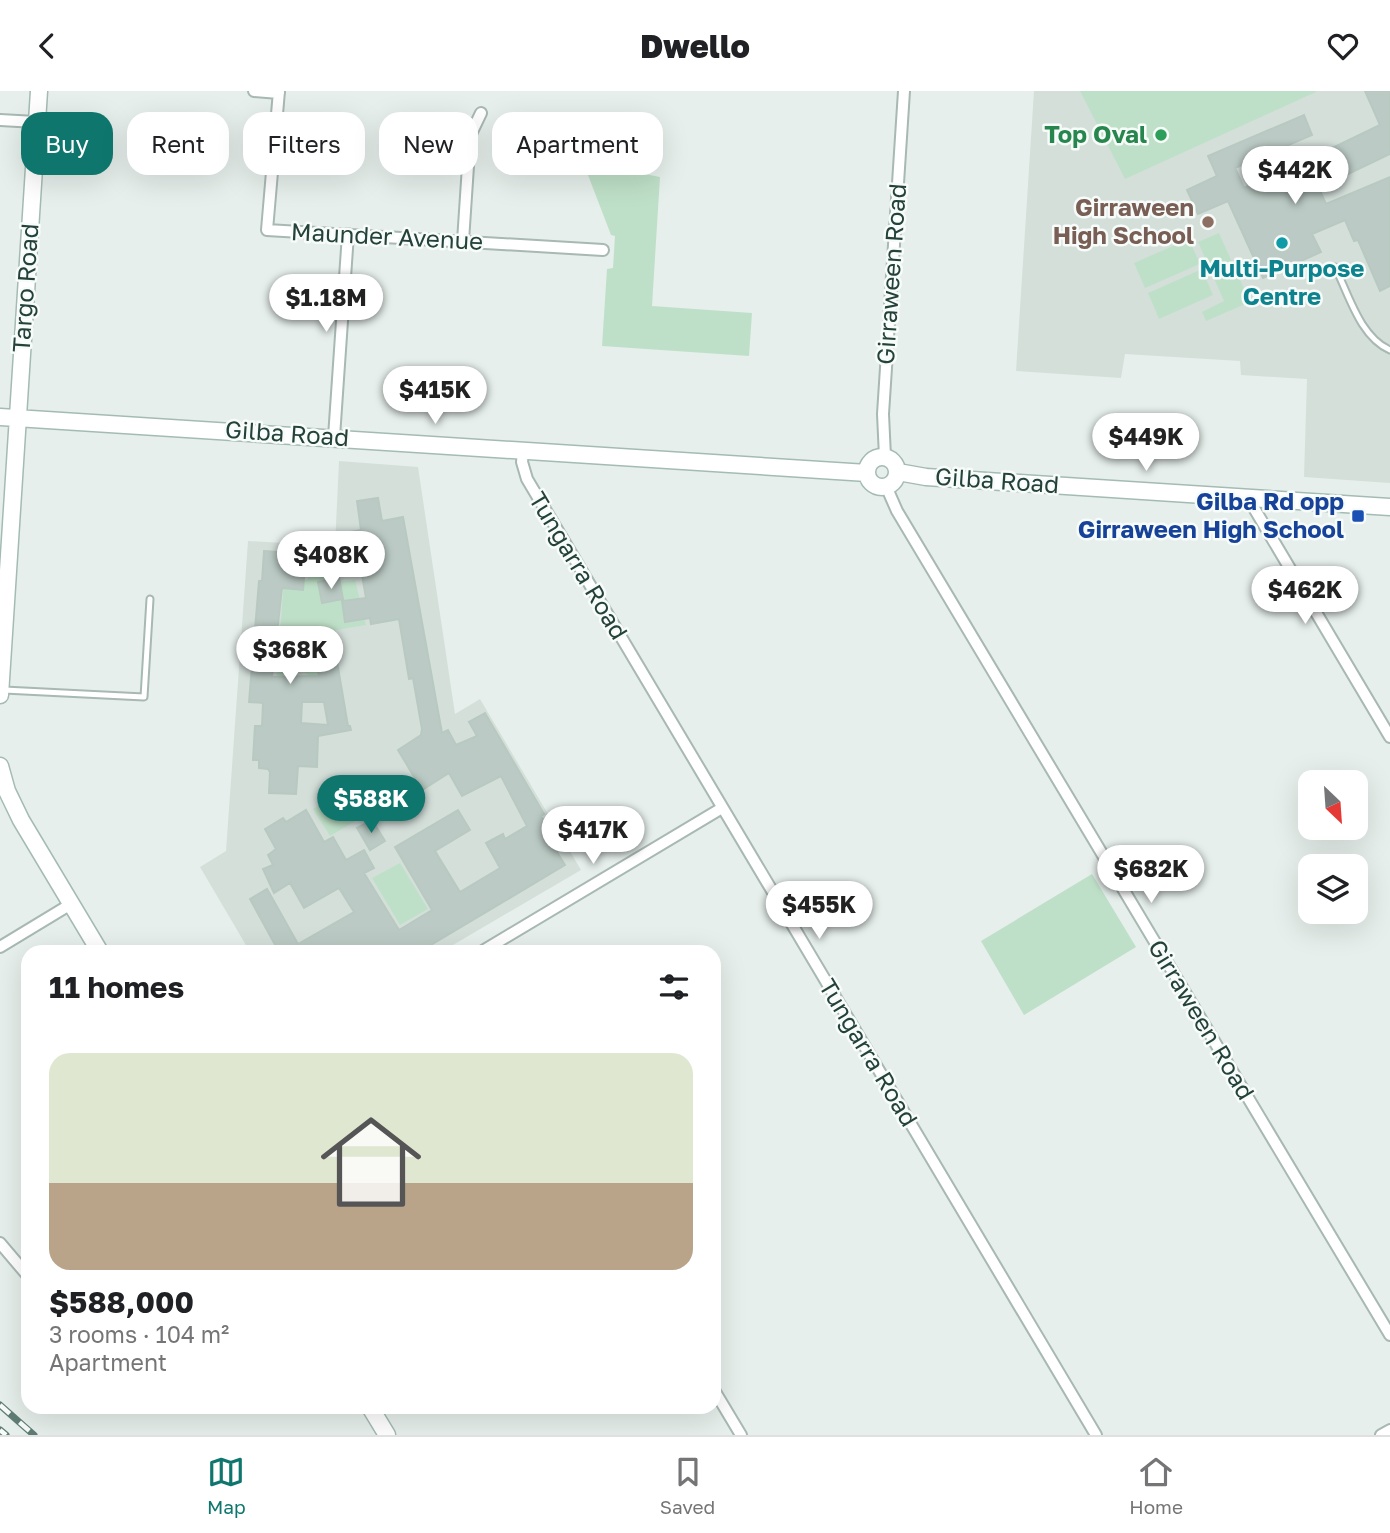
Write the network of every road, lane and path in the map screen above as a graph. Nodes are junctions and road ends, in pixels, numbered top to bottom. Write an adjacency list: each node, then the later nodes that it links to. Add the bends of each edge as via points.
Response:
1 (39, 91): 5 (street, Targo Road)
2 (254, 91): 4 (street)
3 (904, 91): 19 (street, Girraween Road, via 883,414)
4 (279, 92): 10 (street, Maunder Avenue, via 267,230)
5 (37, 112)
6 (481, 113): 11 (street, via 470,136)
7 (0, 120): 8 (street)
8 (21, 121)
9 (33, 175): 16 (street, Targo Road)
10 (348, 234): 11 (street, Maunder Avenue); 17 (street)
11 (463, 241): 12 (street, Maunder Avenue)
12 (603, 250)
13 (1335, 267): 14 (lane, via 1367,332)
14 (1390, 350)
15 (0, 417): 16 (street, Gilba Road)
16 (17, 418): 17 (street, Gilba Road); 26 (street, Targo Road)
17 (334, 437): 18 (street, Gilba Road)
18 (523, 451): 21 (street, Gilba Road); 29 (street, Tungarra Road, via 527,479)
19 (885, 457): 20 (street); 21 (street, via 872,460)
20 (898, 472): 22 (street); 23 (street, Gilba Road)
21 (867, 473): 22 (street, via 873,484)
22 (886, 487): 36 (street, Girraween Road, via 895,510)
23 (1248, 498): 24 (street, Gilba Road); 27 (street)
24 (1390, 507)
25 (150, 599): 26 (lane, via 144,697)
26 (0, 692)
27 (1390, 737)
28 (0, 766): 30 (street, via 21,820)
29 (722, 808): 32 (street); 42 (street, Tungarra Road)
30 (71, 904): 31 (street); 33 (street)
31 (96, 945)
32 (493, 945)
33 (0, 947)
34 (0, 1243): 35 (street)
35 (21, 1268)
36 (1390, 1335)
37 (721, 1402): 41 (street)
38 (374, 1414): 40 (street)
39 (1390, 1430): 43 (street)
40 (387, 1435)
41 (741, 1435)
42 (1096, 1435)
43 (1381, 1435)

